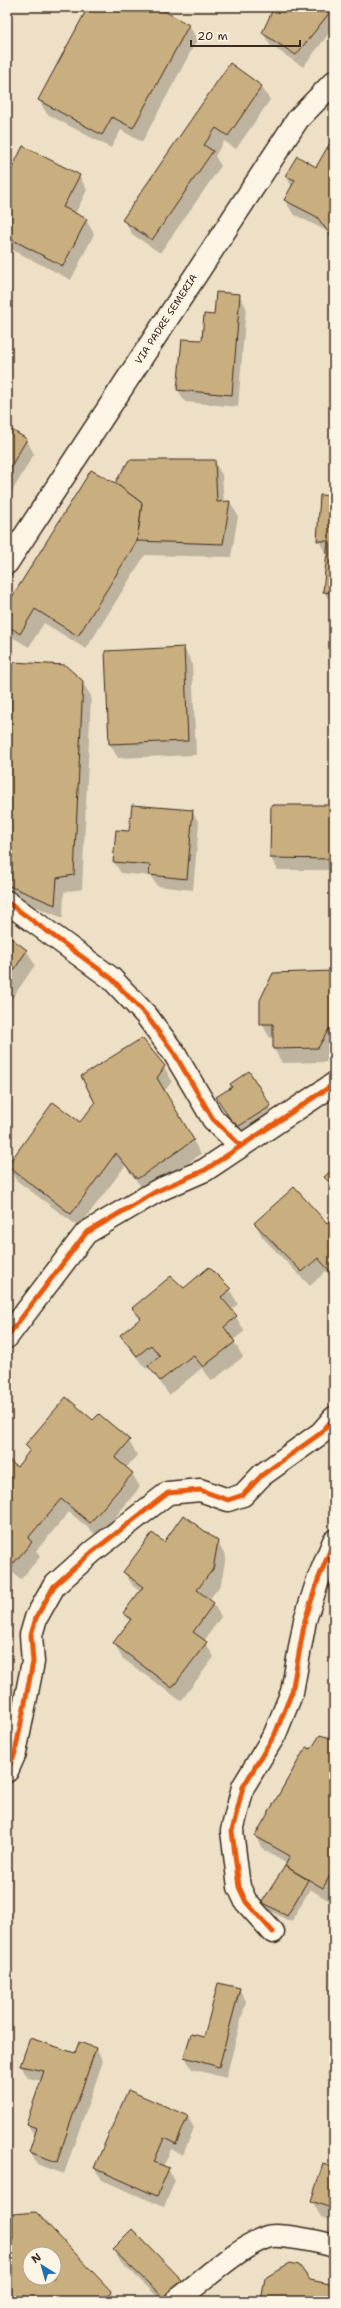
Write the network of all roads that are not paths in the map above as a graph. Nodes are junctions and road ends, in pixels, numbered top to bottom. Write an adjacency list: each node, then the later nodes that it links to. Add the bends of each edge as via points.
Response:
1 (334, 82): 2 (street, VIA PADRE SEMERIA, via 298,119)
2 (7, 563)
3 (7, 902): 5 (street, via 111,978 146,1015 174,1053 213,1119)
4 (334, 1084): 5 (street)
5 (240, 1145): 6 (street, via 205,1170 157,1191 86,1232)
6 (7, 1337)
7 (334, 1418): 9 (street, via 322,1433 262,1475 243,1495 228,1500 200,1490 168,1493 92,1552 54,1586 40,1608 31,1635 33,1662 15,1753)
8 (334, 1541): 10 (street, via 305,1620 292,1692 275,1734 243,1787 232,1832 239,1887 246,1902)
9 (7, 1771)
10 (273, 1932)
11 (334, 2246): 12 (street, via 317,2241 268,2236 242,2250)
12 (176, 2301)

